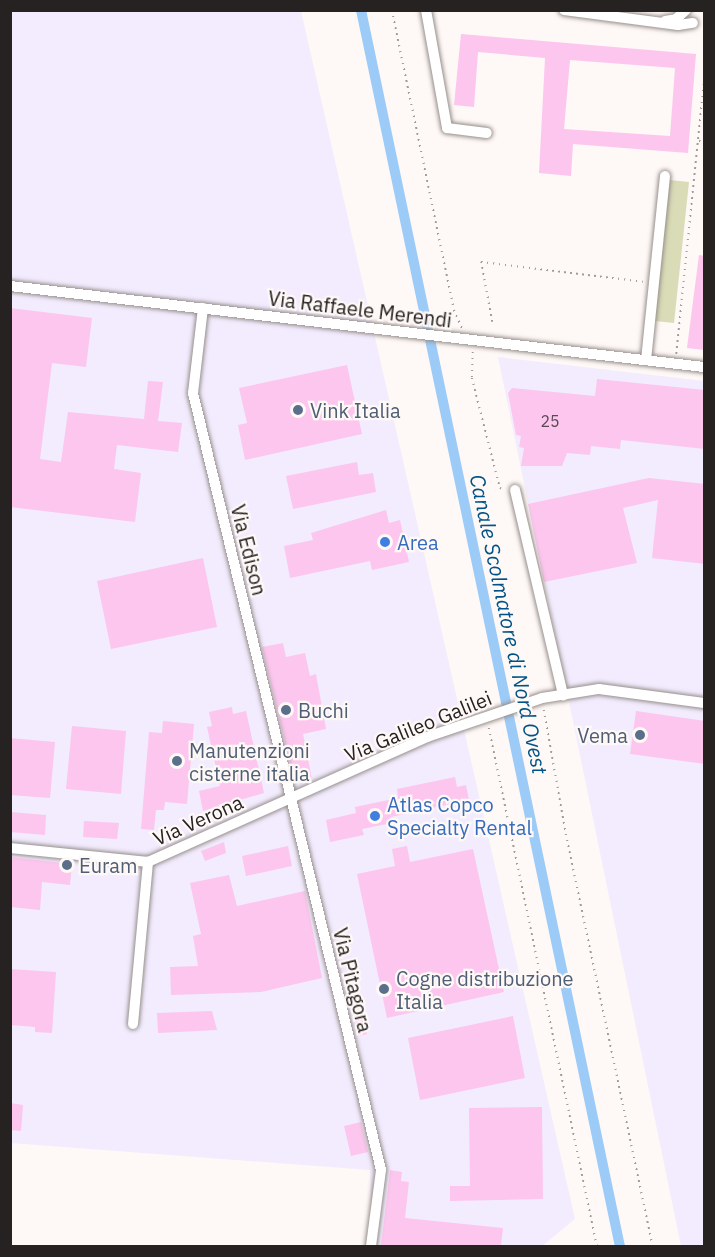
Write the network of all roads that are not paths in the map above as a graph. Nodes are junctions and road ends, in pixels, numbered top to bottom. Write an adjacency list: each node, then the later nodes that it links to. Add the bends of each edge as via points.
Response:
1 (426, 10): 7 (street, via 447,128)
2 (564, 10): 4 (street)
3 (687, 10): 4 (street, via 676,19); 5 (street)
4 (662, 22): 5 (street)
5 (693, 23): 6 (street)
6 (705, 27)
7 (487, 133)
8 (664, 176): 11 (street)
9 (10, 285): 10 (street, Via Raffaele Merendi)
10 (203, 308): 11 (street, Via Raffaele Merendi); 16 (street, Via Edison, via 193,393)
11 (646, 360): 12 (street, Via Raffaele Merendi)
12 (705, 367)
13 (515, 490): 14 (street)
14 (562, 695): 15 (street, Via Galileo Galilei, via 599,689); 16 (street, Via Galileo Galilei, via 538,699 427,737)
15 (705, 703)
16 (291, 799): 18 (street, Via Verona); 20 (street, Via Pitagora, via 381,1170)
17 (10, 848): 18 (street, Via Verona)
18 (148, 862): 19 (street)
19 (133, 1024)
20 (371, 1246)

